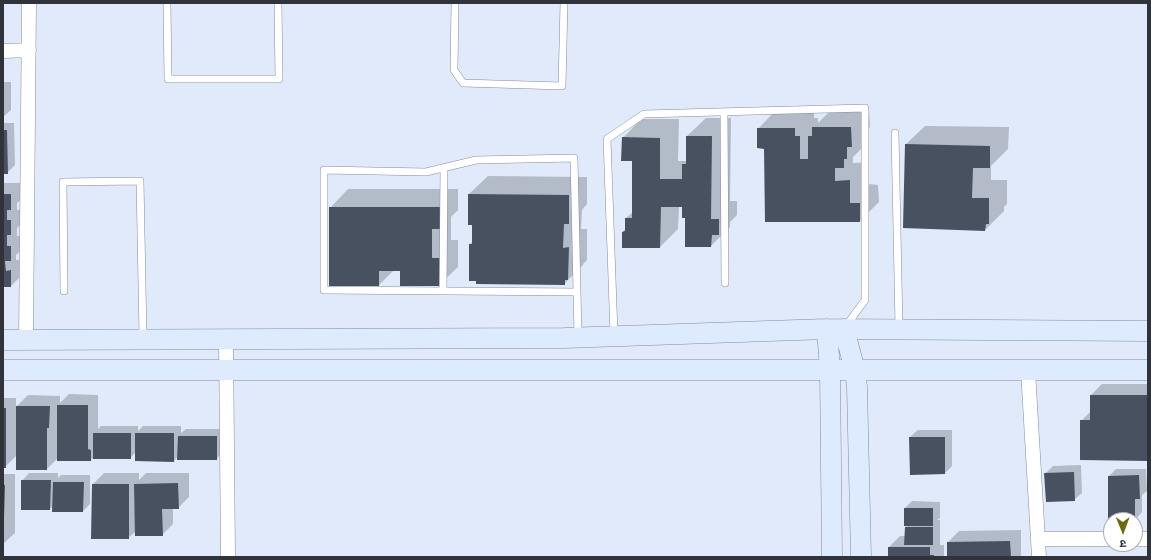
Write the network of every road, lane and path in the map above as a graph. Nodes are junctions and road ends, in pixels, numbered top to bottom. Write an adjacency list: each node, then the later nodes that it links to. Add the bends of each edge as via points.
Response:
1 (29, 3): 7 (street)
2 (167, 3): 3 (lane, via 168,79 279,79)
3 (278, 3)
4 (455, 3): 5 (lane, via 454,70 463,83 562,86)
5 (564, 3)
6 (3, 50): 7 (street)
7 (29, 50): 22 (street)
8 (724, 112): 11 (lane); 15 (lane, via 865,108 865,300); 18 (lane, via 644,114 607,139)
9 (895, 133): 16 (lane)
10 (444, 168): 13 (lane); 13 (lane, via 426,172 324,170 324,290); 14 (lane, via 476,160 574,158)
11 (725, 284)
12 (64, 291): 23 (lane, via 64,182 140,181)
13 (443, 291): 14 (lane)
14 (576, 292): 19 (lane)
15 (836, 329): 16 (street); 18 (street); 26 (street); 27 (street)
16 (899, 330): 17 (street)
17 (1148, 332)
18 (614, 336): 19 (street)
19 (578, 338): 20 (street)
20 (226, 339): 23 (street); 25 (street)
21 (3, 340): 22 (street)
22 (26, 340): 23 (street)
23 (143, 340)
24 (3, 370): 25 (street)
25 (226, 370): 26 (street); 32 (street)
26 (830, 370): 27 (street); 33 (street)
27 (855, 370): 28 (street); 34 (street)
28 (1028, 370): 29 (street); 30 (street)
29 (1148, 370)
30 (1038, 539): 31 (street); 35 (street)
31 (1103, 539)
32 (228, 557)
33 (832, 557)
34 (861, 557)
35 (1038, 557)

